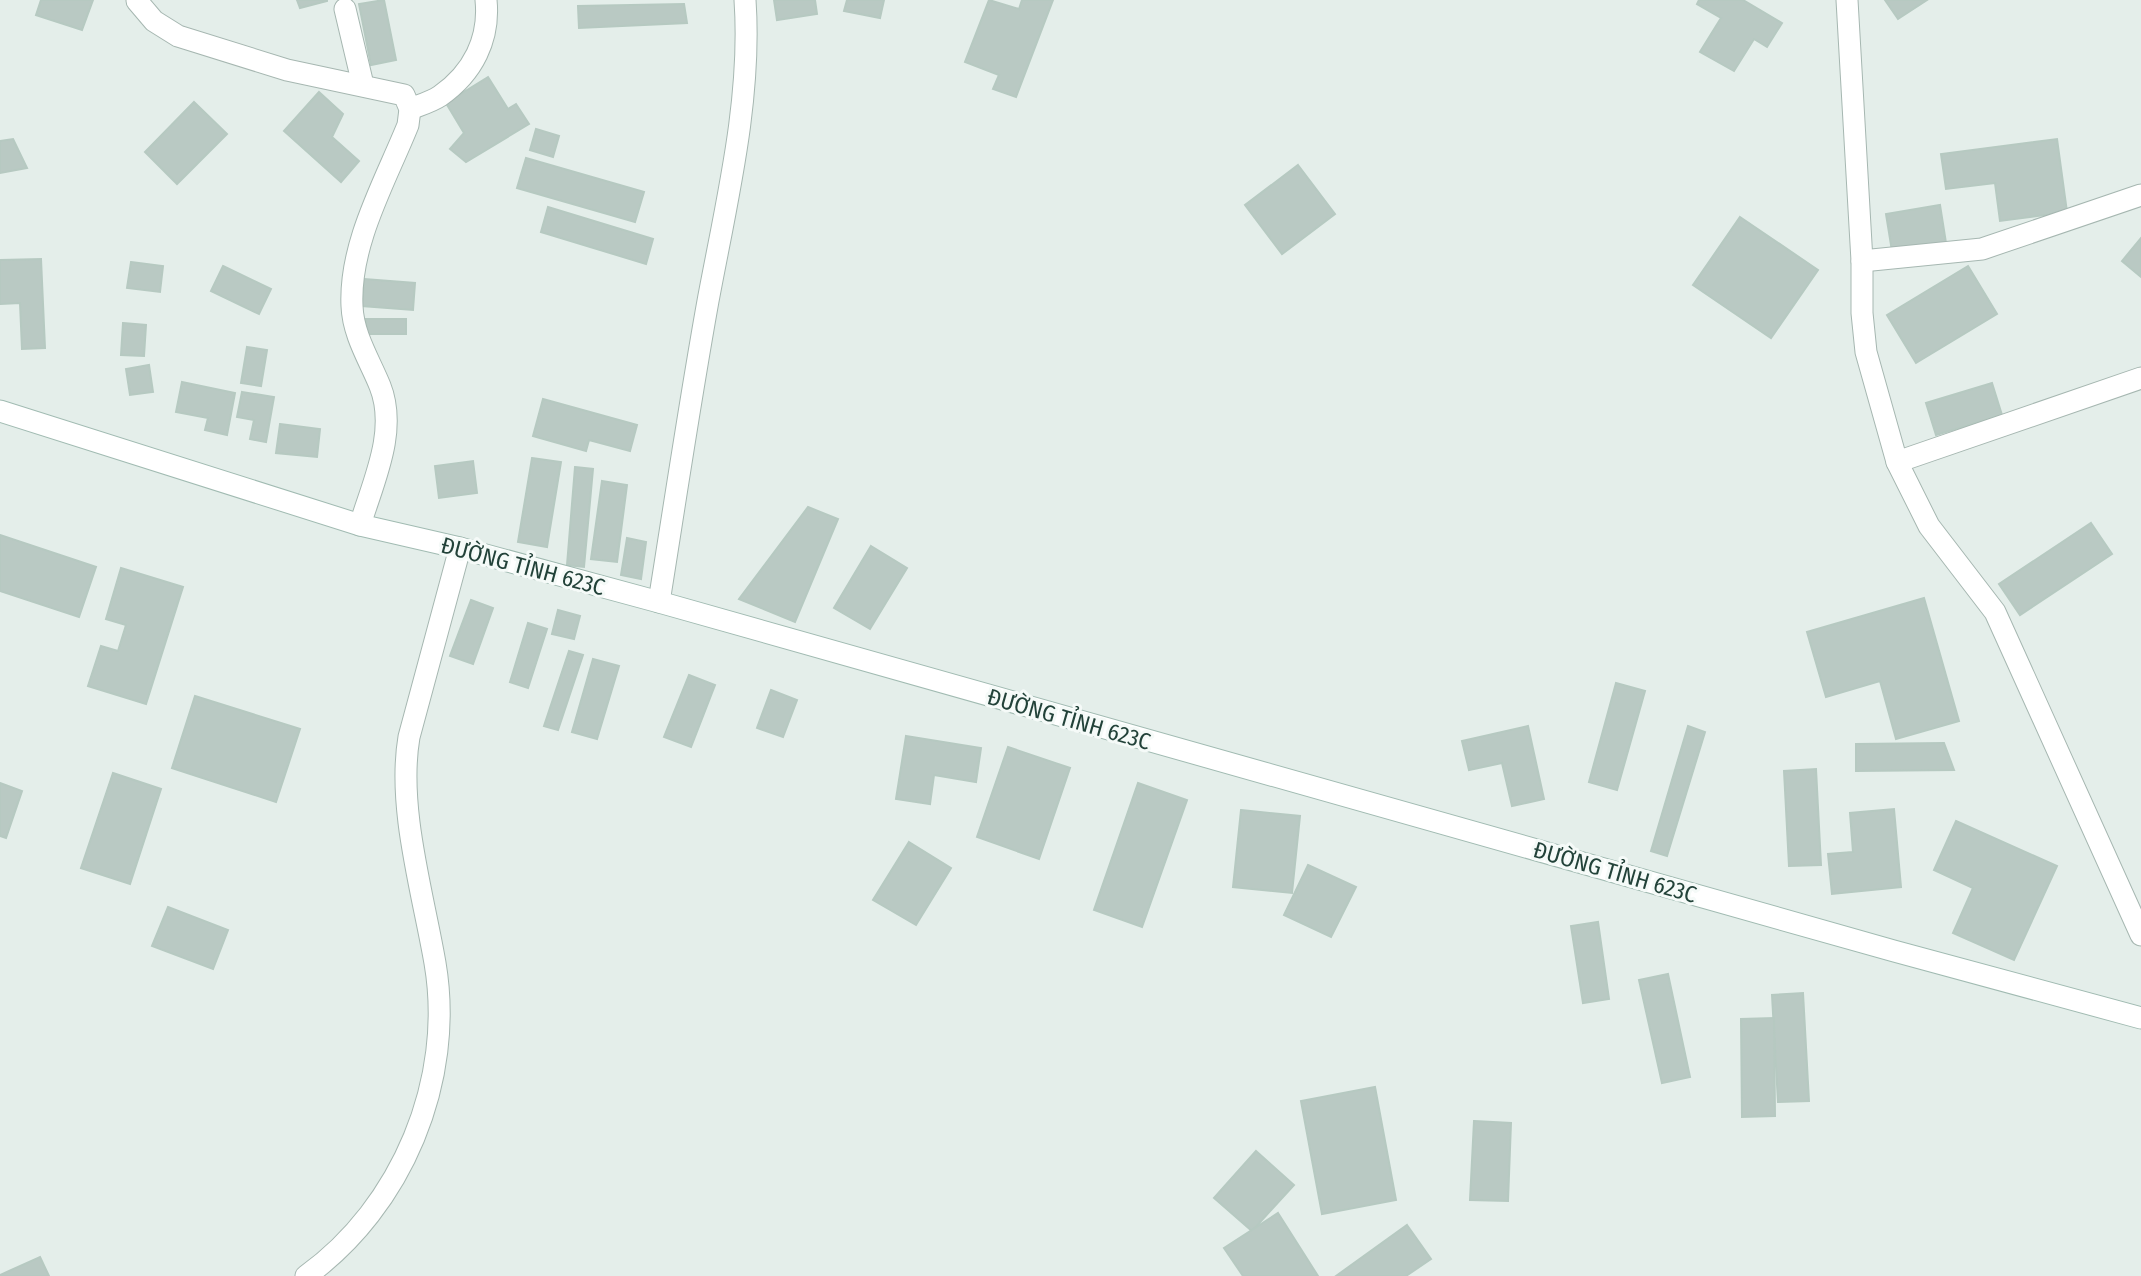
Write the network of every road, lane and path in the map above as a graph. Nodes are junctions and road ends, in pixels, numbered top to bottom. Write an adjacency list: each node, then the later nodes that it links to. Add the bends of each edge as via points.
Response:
1 (486, 0): 7 (street, via 484,41 473,63 438,98)
2 (745, 0): 15 (street, via 744,74 735,156)
3 (1847, 0): 9 (street)
4 (137, 1): 6 (street, via 154,21 178,36 287,71)
5 (345, 9): 6 (street)
6 (363, 85): 7 (street, via 404,94)
7 (410, 110): 13 (street, via 361,238 352,286 353,319 382,389 388,418 387,436)
8 (2141, 195): 9 (street, via 1982,249)
9 (1862, 261): 12 (street, via 1866,352)
10 (2141, 378): 12 (street)
11 (0, 411): 13 (street, ĐƯỜNG TỈNH 623C)
12 (1897, 462): 16 (street, via 1929,526 1995,612)
13 (360, 525): 14 (street, ĐƯỜNG TỈNH 623C)
14 (460, 548): 15 (street, ĐƯỜNG TỈNH 623C); 18 (street, via 406,757 408,817 436,967 439,1024 434,1070 424,1112 393,1181 352,1235)
15 (659, 602): 17 (street, ĐƯỜNG TỈNH 623C)
16 (2141, 935)
17 (2141, 1018)
18 (306, 1276)

